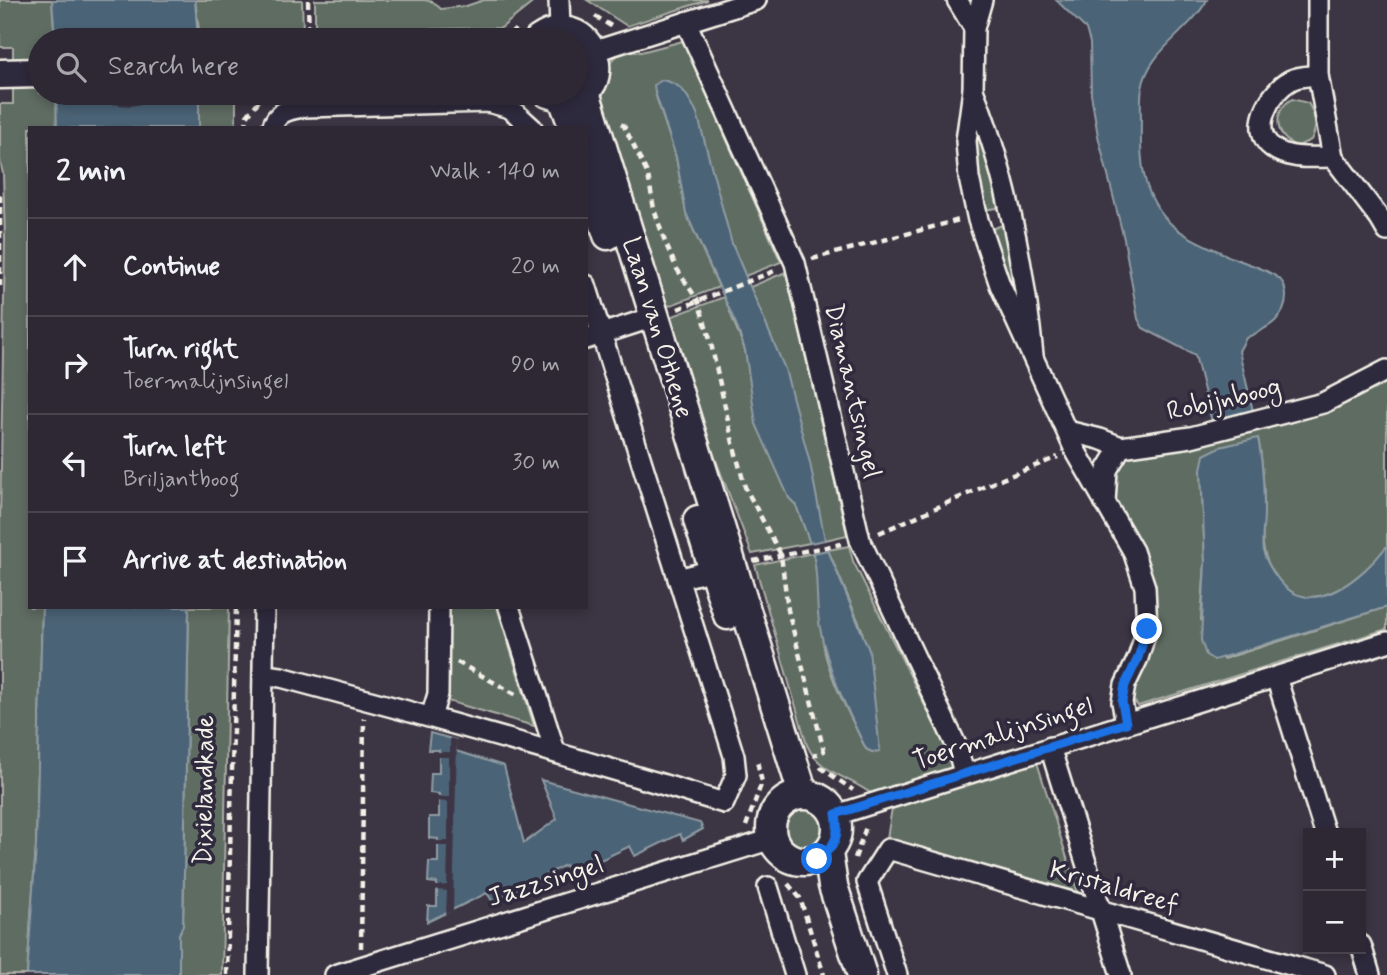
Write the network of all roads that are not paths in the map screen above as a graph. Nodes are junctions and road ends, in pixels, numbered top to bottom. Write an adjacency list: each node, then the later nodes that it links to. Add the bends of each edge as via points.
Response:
1 (559, 0): 7 (street)
2 (757, 0): 6 (street)
3 (957, 0): 8 (street)
4 (982, 0): 8 (street)
5 (1318, 0): 13 (street)
6 (686, 22): 10 (street); 50 (street, Diamantsingel, via 795,263 851,542 957,747)
7 (551, 28)
8 (974, 28): 15 (street)
9 (588, 40): 10 (street)
10 (595, 51): 14 (street, via 597,65)
11 (28, 73): 12 (street)
12 (5, 74)
13 (1318, 75): 25 (street); 25 (street, via 1293,78 1276,91 1261,132 1270,147 1281,153)
14 (588, 82)
15 (973, 90): 27 (street, via 989,130); 28 (street, via 966,141)
16 (378, 105): 20 (street, via 285,110)
17 (499, 105): 21 (street, via 510,108)
18 (568, 105): 22 (street)
19 (569, 105): 23 (street, Laan van Othene)
20 (272, 126)
21 (530, 126)
22 (573, 126)
23 (577, 126)
24 (588, 158): 31 (street, Laan van Othene)
25 (1332, 158): 29 (street)
26 (588, 172): 31 (street, Laan van Othene)
27 (1010, 211): 28 (street); 33 (street)
28 (978, 220): 33 (street, via 1000,285)
29 (1387, 231)
30 (588, 298): 32 (street, Laan van Othene)
31 (645, 320): 32 (street); 38 (street, Laan van Othene)
32 (594, 336): 39 (street, Laan van Othene)
33 (1033, 355): 35 (street)
34 (1387, 370): 36 (street, Robijnboog, via 1322,403 1191,437)
35 (1067, 431): 36 (street, Robijnboog); 37 (street)
36 (1121, 447): 37 (street, via 1107,470)
37 (1105, 503): 47 (street, via 1133,551 1145,587 1147,629 1125,685)
38 (723, 568): 39 (street); 51 (street, Laan van Othene)
39 (678, 579): 49 (street, Laan van Othene, via 734,756 736,775 724,803)
40 (264, 609): 44 (street)
41 (439, 609): 46 (street, via 438,694)
42 (510, 609): 49 (street)
43 (1387, 642): 45 (street, Toermalijnsingel)
44 (264, 675): 46 (street); 59 (street)
45 (1276, 677): 47 (street, Toermalijnsingel); 53 (street)
46 (431, 717): 49 (street)
47 (1126, 723): 48 (street, Toermalijnsingel)
48 (1049, 747): 50 (street, Toermalijnsingel); 57 (street)
49 (555, 751)
50 (964, 773): 52 (street, Toermalijnsingel)
51 (794, 797): 52 (street, via 816,796); 54 (street, via 776,810)
52 (836, 814): 55 (street, via 836,842)
53 (1323, 828)
54 (772, 839): 55 (street, via 785,856); 60 (street, Jazzsingel)
55 (816, 857): 62 (street); 63 (street, via 833,886)
56 (768, 887): 61 (street)
57 (1100, 912): 64 (street, Kristaldreef, via 888,849 867,883); 65 (street); 66 (street, Kristaldreef)
58 (1363, 954): 67 (street)
59 (258, 975)
60 (335, 975)
61 (795, 975)
62 (842, 975)
63 (862, 975)
64 (897, 975)
65 (1121, 975)
66 (1325, 975)
67 (1370, 975)

